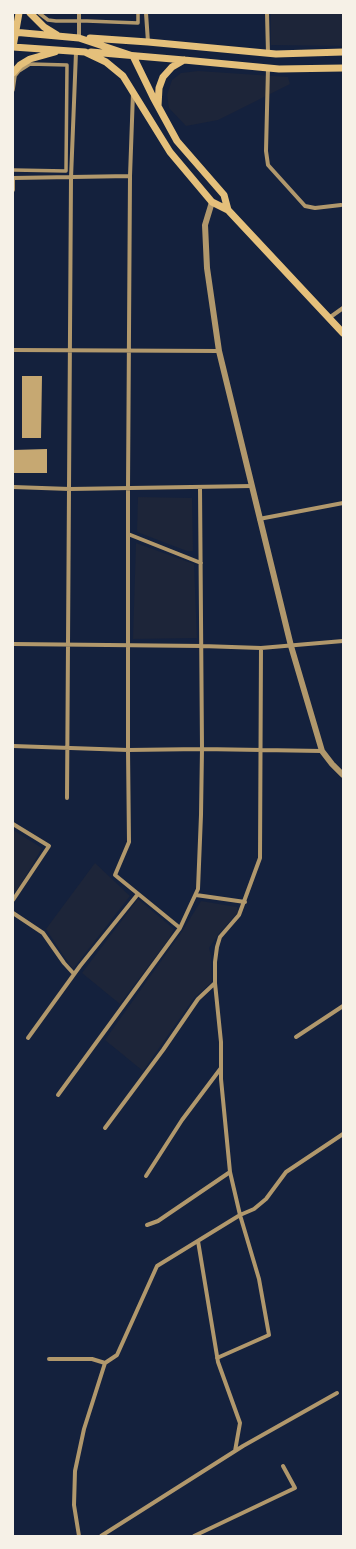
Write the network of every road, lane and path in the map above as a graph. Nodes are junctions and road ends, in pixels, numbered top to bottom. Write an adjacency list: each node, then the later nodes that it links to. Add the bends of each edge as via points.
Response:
1 (19, 13): 9 (main road)
2 (30, 13): 10 (main road, via 44,27)
3 (39, 13): 8 (street, via 48,20)
4 (79, 13): 8 (street)
5 (138, 13): 8 (street, via 138,23)
6 (146, 13): 12 (street)
7 (267, 13): 18 (street)
8 (79, 22): 11 (street)
9 (14, 32): 10 (main road); 13 (main road)
10 (57, 35): 11 (main road)
11 (79, 38): 12 (main road); 19 (main road)
12 (148, 42): 18 (main road)
13 (13, 47): 14 (main road)
14 (61, 50): 15 (main road); 23 (main road, via 30,59)
15 (76, 52): 16 (main road); 30 (street)
16 (85, 52): 19 (main road); 25 (main road, via 106,62 122,76)
17 (343, 52): 18 (main road)
18 (268, 53)
19 (133, 56): 20 (main road); 26 (main road)
20 (184, 60): 21 (main road); 26 (main road, via 172,67 163,77 159,88)
21 (268, 68): 22 (main road); 33 (street, via 268,165 305,206)
22 (343, 68)
23 (13, 72)
24 (13, 90): 27 (street, via 15,76 30,64 67,64 66,171)
25 (132, 92): 28 (street); 32 (main road, via 170,152)
26 (158, 106): 34 (main road, via 177,141 224,195)
27 (13, 170)
28 (130, 176): 30 (street); 40 (street)
29 (13, 178): 30 (street); 31 (street)
30 (72, 178): 39 (street)
31 (13, 190)
32 (212, 202): 34 (main road); 41 (street, via 205,225 207,268)
33 (342, 206)
34 (228, 210): 36 (main road)
35 (343, 308): 36 (street)
36 (329, 319): 37 (main road)
37 (343, 333)
38 (13, 350): 39 (street)
39 (70, 350): 40 (street); 46 (street)
40 (130, 350): 41 (street); 45 (street)
41 (219, 351): 42 (street)
42 (252, 486): 44 (street); 48 (street)
43 (13, 487): 46 (street)
44 (200, 487): 45 (street); 50 (street)
45 (128, 488): 46 (street); 49 (street)
46 (70, 489): 53 (street)
47 (343, 503): 48 (street)
48 (259, 519): 56 (street)
49 (128, 534): 50 (street); 54 (street)
50 (201, 563): 55 (street)
51 (343, 641): 56 (street)
52 (13, 644): 53 (street)
53 (69, 644): 54 (street); 59 (street)
54 (128, 646): 55 (street); 61 (street)
55 (202, 646): 57 (street); 60 (street)
56 (291, 646): 57 (street); 63 (street)
57 (261, 648): 62 (street)
58 (13, 746): 59 (street)
59 (68, 748): 61 (street); 65 (street)
60 (202, 749): 61 (street); 62 (street); 68 (street)
61 (128, 750): 67 (street, via 129,842 115,875)
62 (260, 750): 63 (street); 70 (street, via 260,858)
63 (322, 751): 64 (street)
64 (343, 775)
65 (68, 798)
66 (13, 824): 69 (street, via 49,846)
67 (138, 894): 72 (street); 73 (street)
68 (196, 895): 70 (street); 72 (street)
69 (13, 900)
70 (245, 902): 74 (street, via 239,915 218,942)
71 (13, 913): 73 (street, via 42,933)
72 (180, 928): 79 (street)
73 (74, 974): 77 (street)
74 (215, 982): 78 (street); 80 (street, via 198,999)
75 (343, 1006): 76 (street)
76 (296, 1037)
77 (28, 1038)
78 (221, 1067): 82 (street); 83 (street, via 182,1120)
79 (58, 1096)
80 (105, 1128)
81 (343, 1134): 84 (street, via 286,1172 266,1199 254,1209)
82 (230, 1172): 84 (street); 85 (street, via 158,1221)
83 (146, 1176)
84 (240, 1215): 86 (street); 87 (street, via 259,1279 269,1335)
85 (147, 1224)
86 (198, 1241): 87 (street); 89 (street, via 157,1266 117,1355)
87 (217, 1358): 91 (street, via 240,1423)
88 (49, 1359): 89 (street, via 92,1359)
89 (105, 1363): 93 (street, via 84,1429 75,1471 74,1505)
90 (338, 1392): 91 (street)
91 (235, 1451): 94 (street)
92 (283, 1466): 95 (street, via 295,1488)
93 (79, 1536)
94 (101, 1536)
95 (194, 1536)

